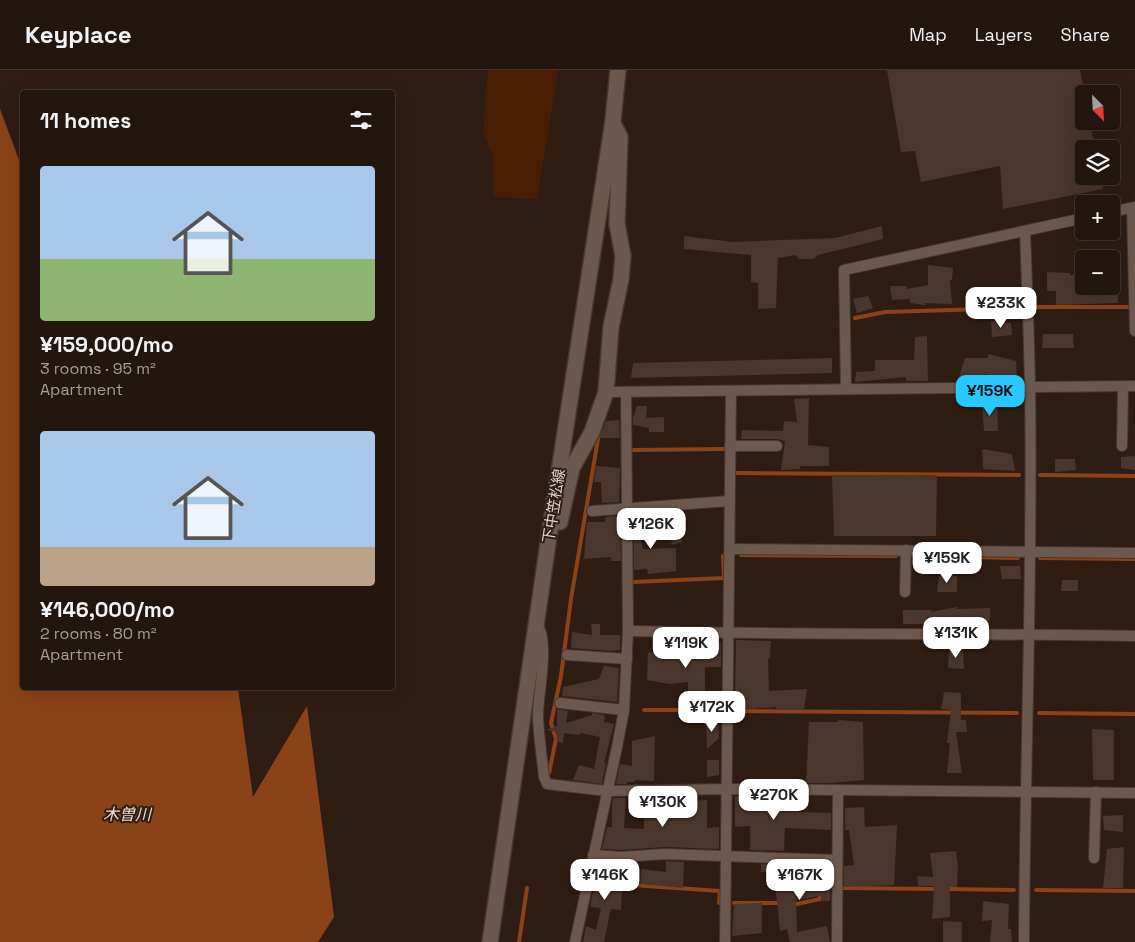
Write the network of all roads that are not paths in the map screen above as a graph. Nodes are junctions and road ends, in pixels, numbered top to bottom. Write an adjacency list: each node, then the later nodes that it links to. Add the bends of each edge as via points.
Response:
1 (618, 70): 2 (main road, 下中笠松線)
2 (613, 121): 13 (main road, via 620,137 617,224 623,256 611,327); 21 (main road, 下中笠松線)
3 (1133, 208): 4 (street); 7 (street)
4 (1120, 210)
5 (1075, 220): 6 (street)
6 (1025, 231): 10 (street); 11 (street, via 844,270)
7 (1135, 331)
8 (1123, 386): 9 (street); 10 (street); 17 (street)
9 (1135, 386)
10 (1030, 387): 11 (street); 24 (street)
11 (846, 390): 12 (street)
12 (731, 391): 14 (street); 15 (street)
13 (606, 392): 14 (street); 21 (main road, via 592,432 572,468 558,529)
14 (626, 392): 19 (street)
15 (730, 446): 16 (street); 18 (street)
16 (777, 446)
17 (1122, 446)
18 (729, 501): 19 (street); 22 (street)
19 (627, 508): 20 (street); 28 (street)
20 (592, 511)
21 (548, 542): 27 (main road, 下中笠松線)
22 (730, 549): 23 (street); 29 (street)
23 (906, 550): 24 (street); 26 (street)
24 (1029, 552): 25 (street); 30 (street)
25 (1135, 553)
26 (905, 592)
27 (537, 624): 38 (street, via 542,632 538,717 544,777 547,784); 46 (main road, 下中笠松線)
28 (628, 631): 29 (street); 33 (street)
29 (728, 634): 30 (street); 36 (street)
30 (1029, 634): 31 (street); 39 (street)
31 (1135, 636)
32 (567, 655): 33 (street)
33 (627, 659): 35 (street)
34 (560, 703): 35 (street)
35 (624, 710): 38 (street)
36 (726, 790): 37 (street); 38 (street); 43 (street)
37 (838, 790): 39 (street); 45 (street)
38 (607, 791): 42 (street)
39 (1025, 791): 40 (street); 50 (street)
40 (1096, 792): 41 (street); 44 (street)
41 (1135, 793)
42 (593, 855): 43 (street); 47 (street)
43 (726, 857): 45 (street); 48 (street)
44 (1094, 858)
45 (837, 860): 49 (street)
46 (490, 942)
47 (575, 942)
48 (725, 942)
49 (837, 942)
50 (1024, 942)

